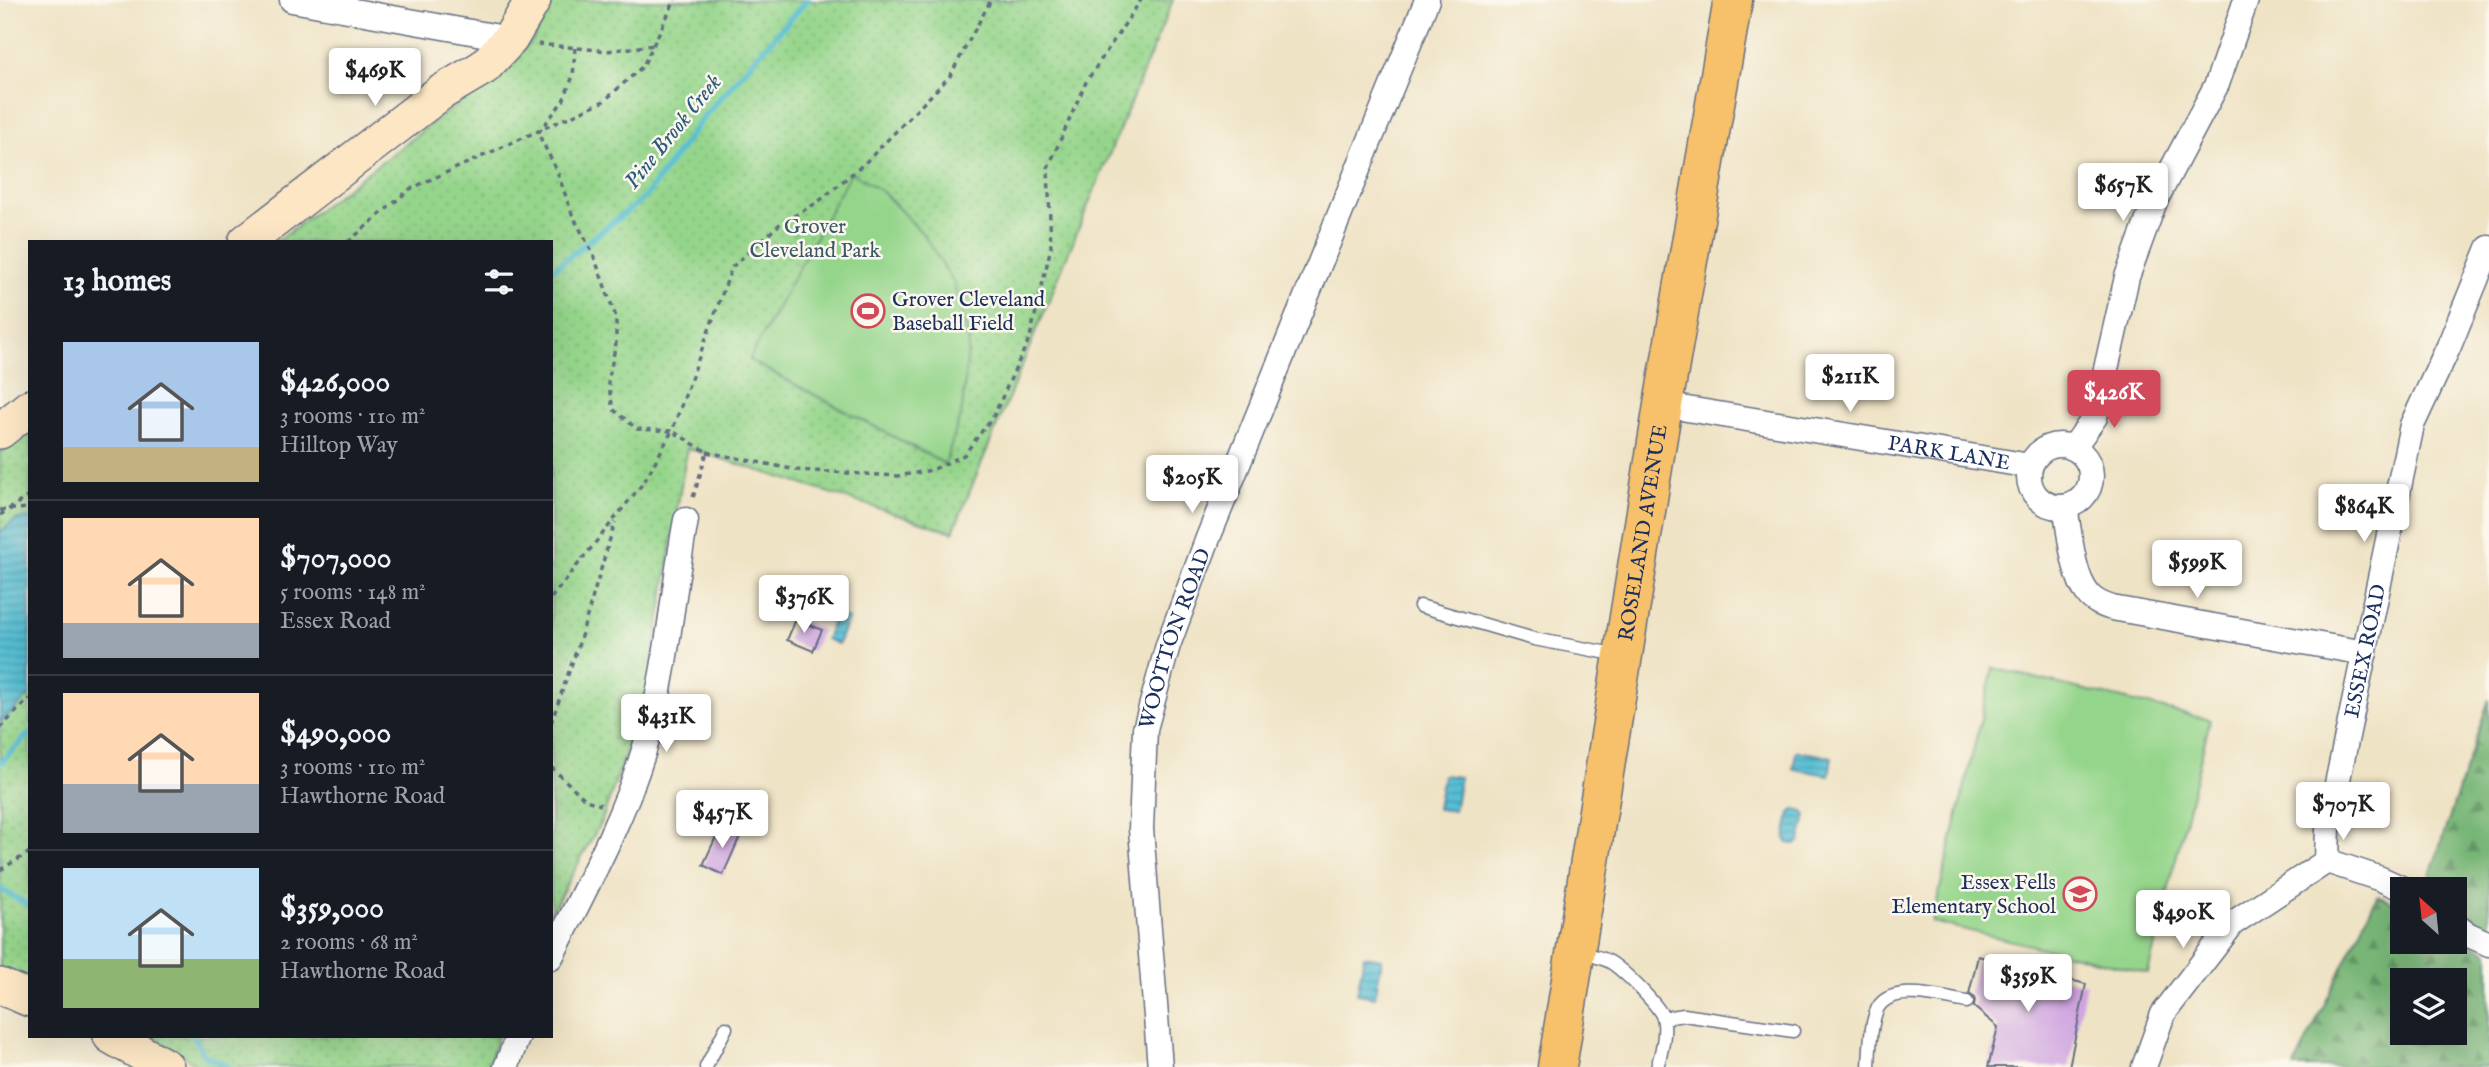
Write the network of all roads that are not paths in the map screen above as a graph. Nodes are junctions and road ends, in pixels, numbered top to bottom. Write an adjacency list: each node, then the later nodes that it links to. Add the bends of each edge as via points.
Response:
1 (292, 0): 6 (street)
2 (533, 0): 6 (street)
3 (1427, 0): 34 (street, WOOTTON ROAD, via 1208,538 1168,645 1145,729 1141,829)
4 (1733, 0): 9 (main road, ROSELAND AVENUE)
5 (2246, 0): 10 (street, via 2217,84 2155,201 2127,277 2095,417)
6 (521, 41): 7 (street, via 440,93)
7 (249, 240)
8 (2489, 248): 15 (street, ESSEX ROAD, via 2412,425)
9 (1663, 405): 11 (street, PARK LANE); 16 (main road, ROSELAND AVENUE)
10 (2073, 448): 11 (street, via 2048,447); 12 (street, via 2090,467 2091,480 2077,502)
11 (2030, 466): 12 (street, via 2032,491 2041,501)
12 (2065, 507): 15 (street, via 2080,579 2089,596 2100,604)
13 (686, 520): 22 (street, via 645,748)
14 (1420, 606): 16 (lane, via 1534,639)
15 (2365, 653): 17 (street, ESSEX ROAD, via 2328,827)
16 (1623, 655): 21 (main road, ROSELAND AVENUE)
17 (2327, 861): 18 (street); 38 (street, via 2233,923 2163,1014)
18 (2390, 883)
19 (2468, 934): 20 (street)
20 (2489, 944)
21 (1575, 951): 26 (lane, via 1621,969); 35 (main road, ROSELAND AVENUE)
22 (553, 953)
23 (0, 986): 24 (street)
24 (28, 998)
25 (1967, 1002): 37 (lane, via 1901,993 1885,998 1876,1010)
26 (1663, 1018): 28 (lane, via 1684,1015); 36 (lane, via 1663,1050)
27 (726, 1028): 33 (lane)
28 (1793, 1031)
29 (115, 1038): 31 (street)
30 (517, 1038): 32 (street)
31 (166, 1067)
32 (506, 1067)
33 (706, 1067)
34 (1160, 1067)
35 (1557, 1067)
36 (1657, 1067)
37 (1869, 1067)
38 (2144, 1067)

